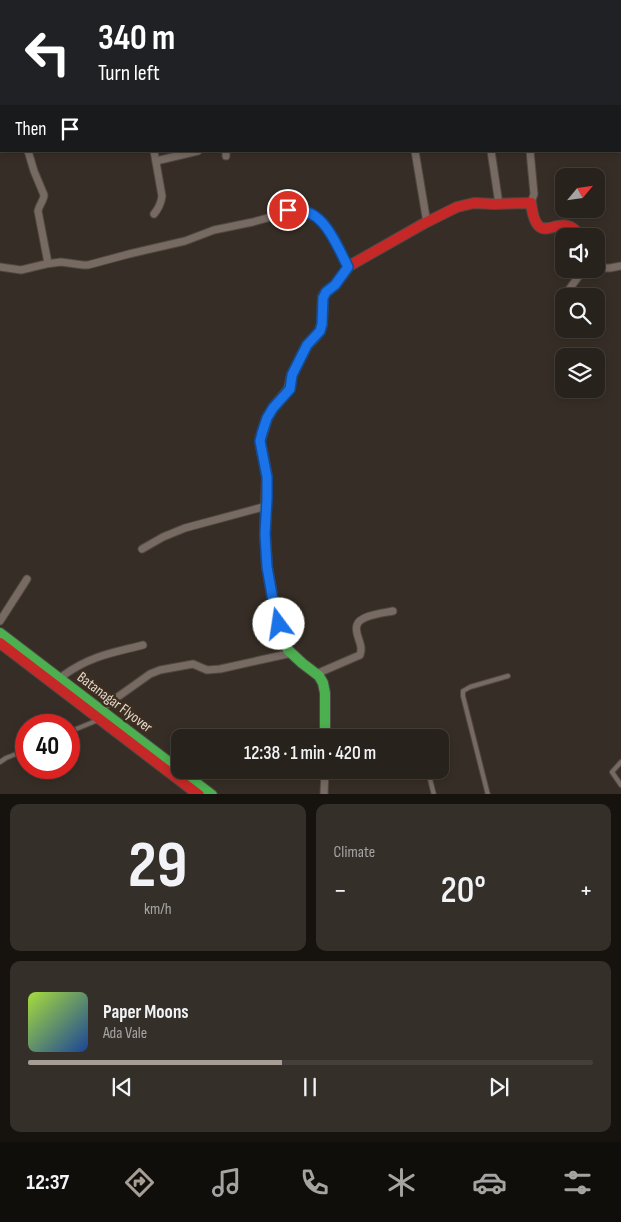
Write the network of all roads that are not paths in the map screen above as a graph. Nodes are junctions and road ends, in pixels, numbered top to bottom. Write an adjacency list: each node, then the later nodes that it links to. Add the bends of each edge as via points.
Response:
1 (28, 152): 13 (street, via 44,194 38,211)
2 (154, 152): 7 (street)
3 (194, 152): 7 (street)
4 (414, 152): 11 (street)
5 (491, 152): 8 (street)
6 (530, 152): 9 (street, via 534,194)
7 (156, 161): 10 (street, via 162,196)
8 (498, 204): 9 (street); 11 (street, via 474,203 457,207)
9 (530, 204): 12 (street, via 537,226 568,225)
10 (154, 214)
11 (427, 222): 15 (street)
12 (574, 228)
13 (48, 263): 15 (street, via 88,265 297,209 308,211 322,221); 17 (street, via 21,270)
14 (621, 266): 16 (street)
15 (348, 267): 18 (street, via 326,292 320,331 307,345 292,375 290,389 267,418 260,441 267,477)
16 (605, 267)
17 (0, 268)
18 (267, 506): 19 (street, via 185,528); 27 (street, via 267,567 275,612)
19 (142, 549)
20 (27, 579): 22 (street)
21 (393, 611): 28 (street, via 360,620 356,631 362,650 360,655)
22 (0, 620)
23 (0, 626): 29 (street)
24 (0, 633): 44 (street, Batanagar Flyover)
25 (0, 643): 32 (street)
26 (143, 645): 29 (street, via 92,659)
27 (292, 654): 28 (street); 31 (street, via 220,669 207,670 193,664 160,670)
28 (316, 674): 34 (street, via 325,693)
29 (64, 675): 31 (street)
30 (508, 676): 48 (lane, via 463,691)
31 (105, 706): 36 (street)
32 (100, 719): 33 (lane); 43 (street)
33 (80, 727)
34 (325, 729)
35 (15, 754): 37 (lane)
36 (171, 757)
37 (0, 762)
38 (621, 762): 42 (lane, via 612,772)
39 (201, 779): 45 (street)
40 (325, 779): 46 (street)
41 (430, 779): 47 (lane)
42 (621, 785)
43 (200, 794)
44 (212, 794)
45 (222, 794)
46 (324, 794)
47 (434, 794)
48 (488, 794)

